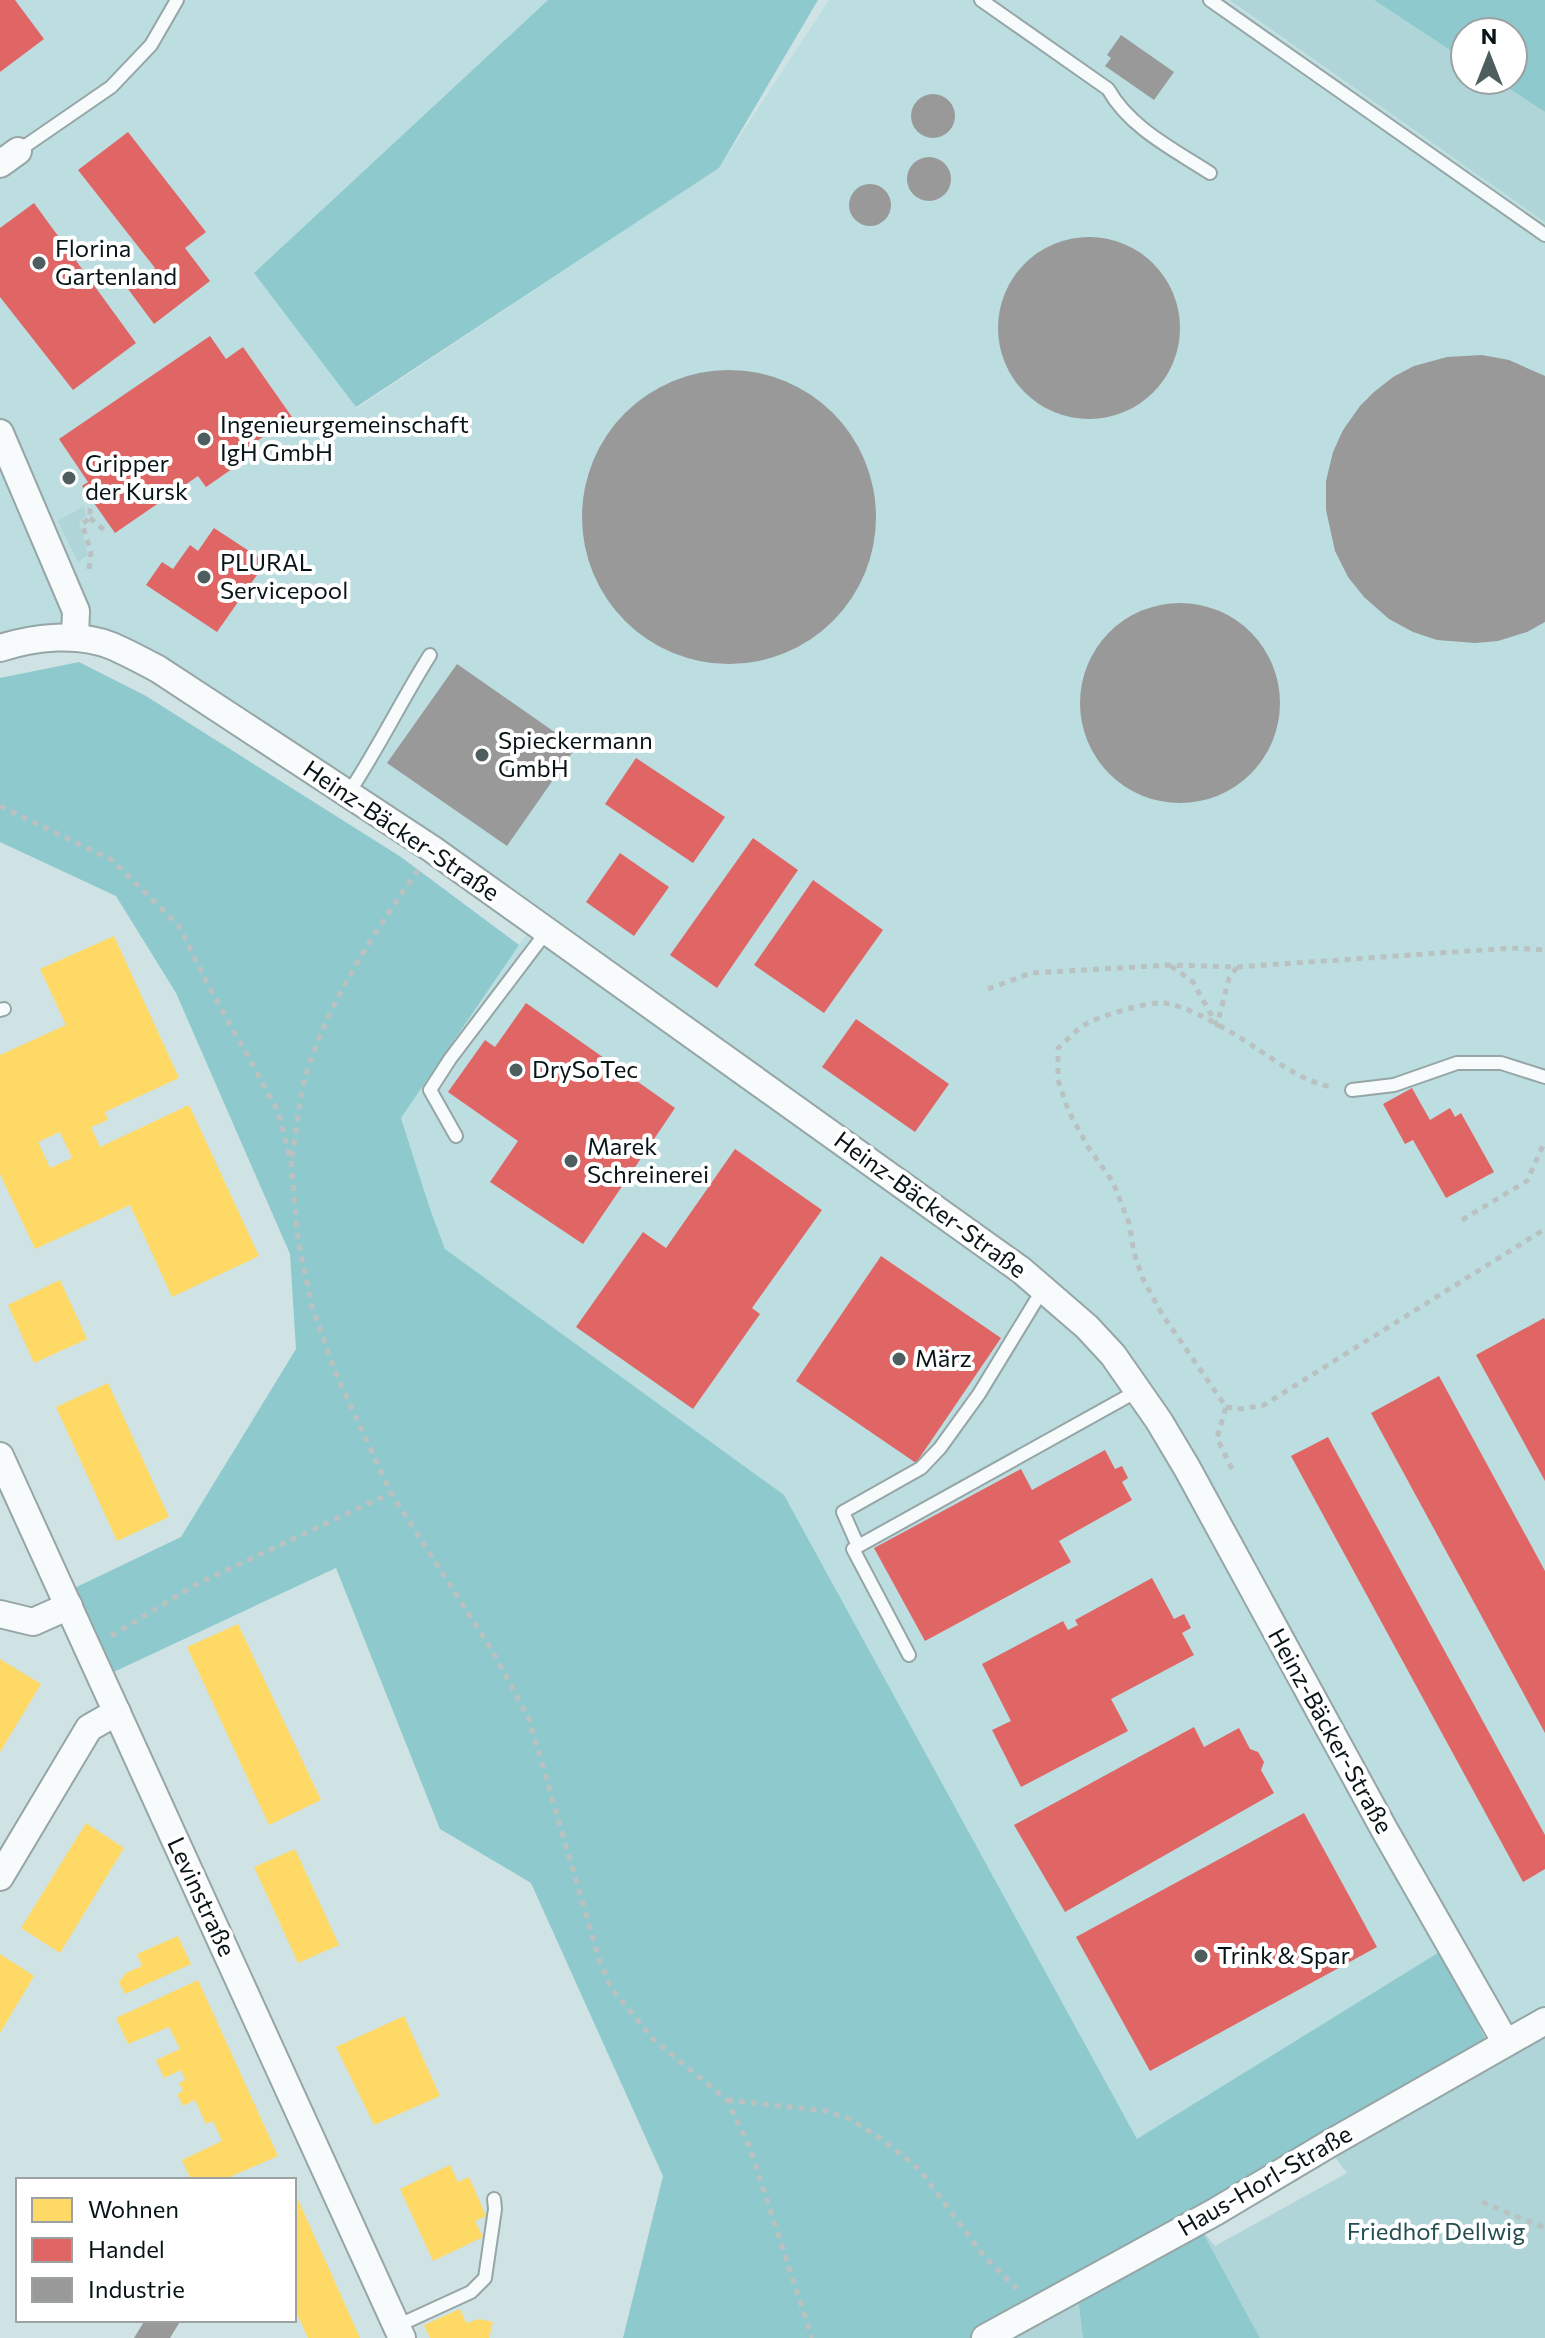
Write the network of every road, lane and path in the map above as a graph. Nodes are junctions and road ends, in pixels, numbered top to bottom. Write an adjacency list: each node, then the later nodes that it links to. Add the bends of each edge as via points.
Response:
1 (177, 0): 4 (lane, via 151,45 111,87)
2 (981, 0): 5 (lane, via 1108,89 1137,125)
3 (1210, 0): 6 (lane)
4 (9, 158)
5 (1210, 173)
6 (1545, 235)
7 (0, 433): 12 (street, via 76,611)
8 (93, 502): 9 (path)
9 (90, 518): 10 (path); 11 (path, via 82,524 91,552)
10 (104, 530)
11 (89, 570)
12 (75, 637): 13 (street, Heinz-Bäcker-Straße); 15 (street, Heinz-Bäcker-Straße, via 111,645 158,669)
13 (0, 648)
14 (430, 655): 15 (lane)
15 (348, 794): 17 (street, Heinz-Bäcker-Straße)
16 (0, 806): 28 (path, via 112,860 179,926 278,1111)
17 (432, 849): 18 (street, Heinz-Bäcker-Straße); 28 (path, via 368,942 326,1021 306,1074)
18 (547, 931): 26 (lane, via 430,1090); 31 (street, Heinz-Bäcker-Straße)
19 (1545, 950): 21 (path)
20 (1171, 965): 21 (path); 22 (path, via 1031,973); 23 (path, via 1193,982)
21 (1237, 967): 23 (path)
22 (988, 989)
23 (1217, 1025): 25 (path, via 1286,1068 1322,1085); 33 (path, via 1163,1003 1084,1024 1058,1048 1058,1080 1074,1122 1113,1182 1143,1279)
24 (1545, 1077): 25 (lane, via 1501,1063 1457,1063 1394,1085)
25 (1352, 1090)
26 (456, 1136)
27 (1545, 1141): 29 (path, via 1527,1181)
28 (291, 1162): 36 (path, via 298,1240 312,1307 336,1374)
29 (1462, 1220)
30 (1545, 1229): 33 (path, via 1264,1405)
31 (1043, 1289): 32 (street, Heinz-Bäcker-Straße, via 1087,1327); 37 (lane, via 940,1448 921,1468 843,1512)
32 (1139, 1390): 37 (lane); 45 (street, Heinz-Bäcker-Straße)
33 (1226, 1407): 35 (path, via 1217,1438)
34 (0, 1456): 38 (street, Levinstraße)
35 (1232, 1469)
36 (391, 1493): 40 (path, via 197,1584); 46 (path, via 493,1652 529,1719 611,1988 654,2040)
37 (858, 1546): 41 (lane, via 853,1549)
38 (69, 1606): 39 (street, via 33,1622); 40 (street, Levinstraße)
39 (0, 1614)
40 (88, 1647): 42 (street, Levinstraße)
41 (909, 1655)
42 (117, 1712): 43 (street, via 89,1728); 51 (street, Levinstraße)
43 (0, 1877)
44 (1545, 2021): 45 (street, Haus-Horl-Straße)
45 (1506, 2043): 53 (street, Haus-Horl-Straße)
46 (727, 2100): 50 (path, via 826,2111 880,2138 919,2169 984,2256); 52 (path, via 750,2148)
47 (494, 2199): 51 (lane, via 485,2278 471,2292)
48 (1482, 2202): 49 (path)
49 (1545, 2228)
50 (1027, 2299)
51 (400, 2332)
52 (812, 2338)
53 (985, 2338)

